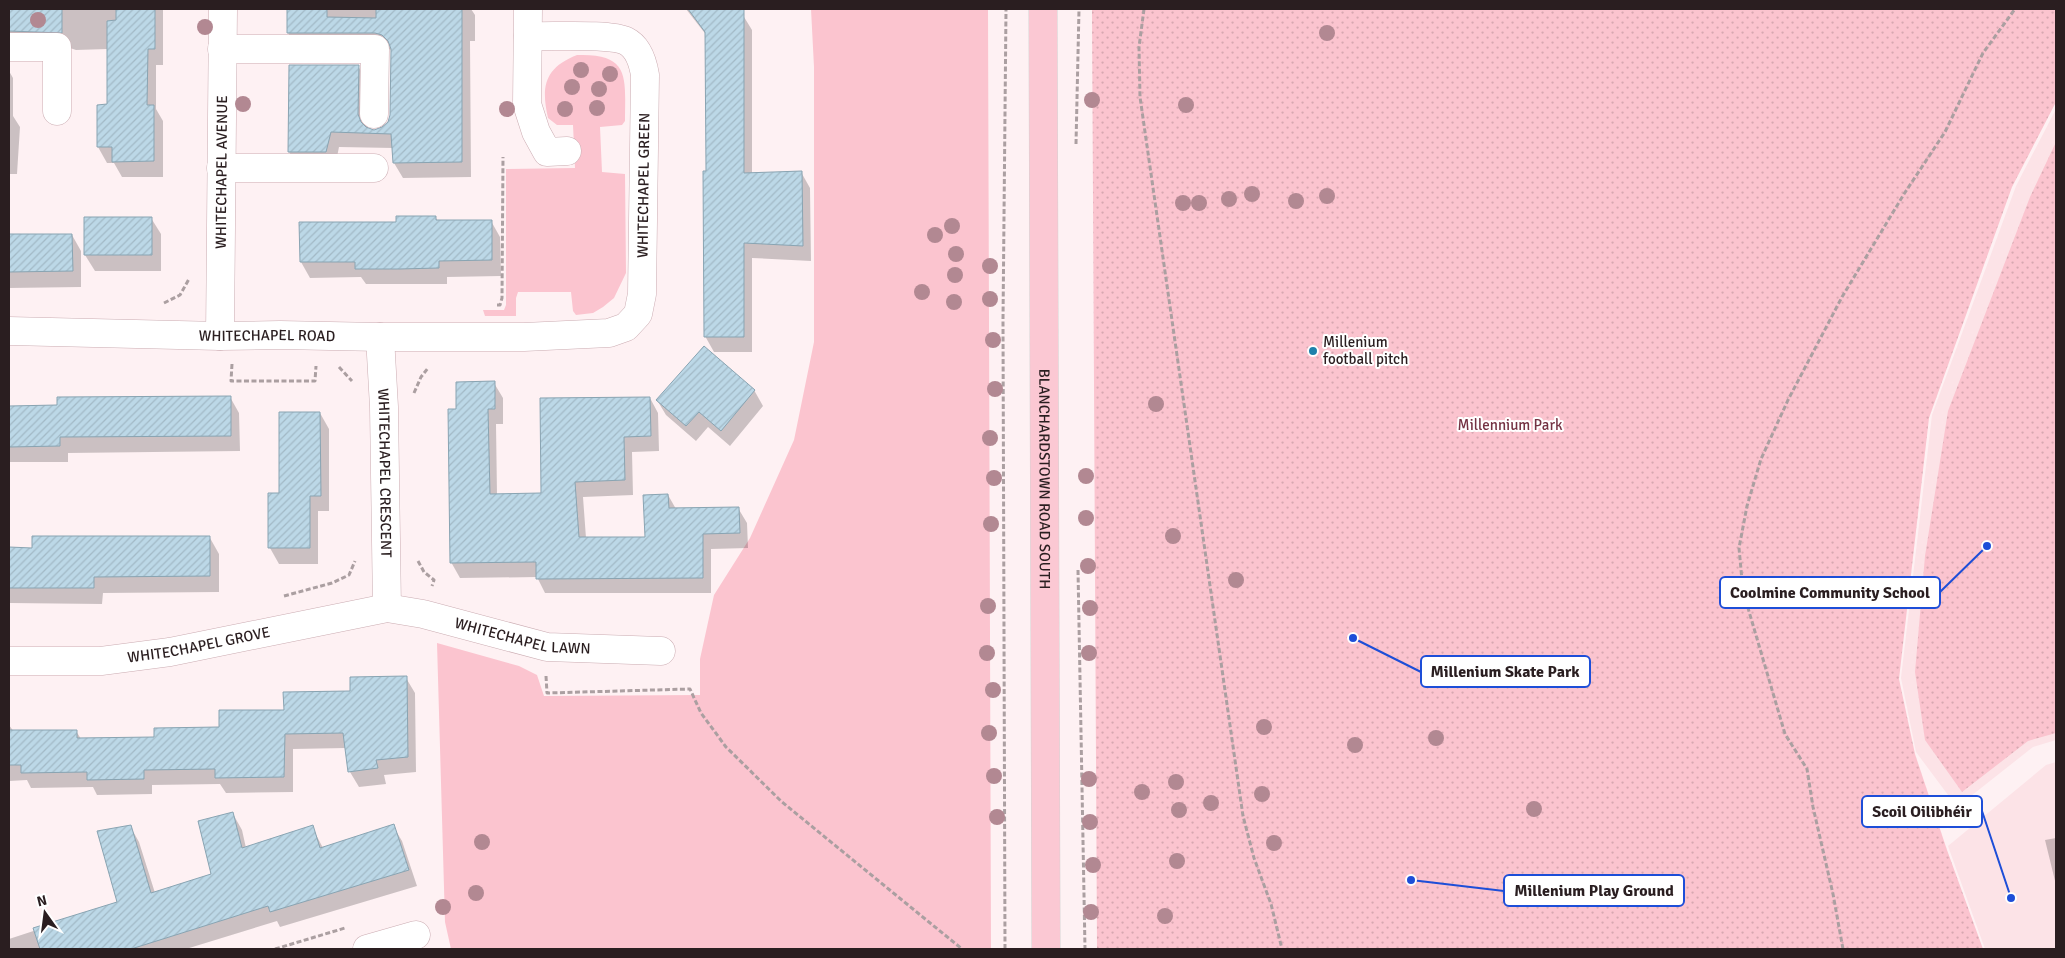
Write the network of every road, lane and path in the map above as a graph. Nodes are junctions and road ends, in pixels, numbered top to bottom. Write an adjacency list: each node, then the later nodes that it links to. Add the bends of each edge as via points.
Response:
1 (223, 9): 10 (street, WHITECHAPEL AVENUE)
2 (528, 9): 8 (street)
3 (1006, 9): 43 (path, via 1003,321)
4 (1043, 9): 44 (main road, BLANCHARDSTOWN ROAD SOUTH)
5 (1144, 9): 46 (path, via 1139,46 1140,97 1243,816)
6 (2015, 9): 47 (path, via 1983,53 1945,132 1842,297 1788,400 1761,459 1739,548 1743,591 1785,734 1807,769)
7 (1078, 11): 13 (path)
8 (528, 36): 14 (street, via 528,104 536,132 547,152); 24 (street, WHITECHAPEL GREEN, via 611,37 627,41 642,60 645,74 642,294 638,314 626,327 610,333)
9 (9, 48): 11 (street, via 57,47)
10 (222, 49): 12 (street, via 376,49); 16 (street, WHITECHAPEL AVENUE)
11 (58, 111)
12 (374, 114)
13 (1076, 148)
14 (567, 151)
15 (503, 158): 20 (path, via 502,298 500,305)
16 (221, 168): 17 (street); 22 (street, WHITECHAPEL AVENUE)
17 (374, 168)
18 (190, 273): 19 (path, via 180,295 166,303)
19 (158, 303)
20 (488, 305)
21 (9, 330): 22 (street, WHITECHAPEL ROAD)
22 (220, 336): 23 (street, WHITECHAPEL ROAD)
23 (380, 337): 24 (street, WHITECHAPEL ROAD); 35 (street, WHITECHAPEL CRESCENT)
24 (524, 337)
25 (232, 360): 26 (path, via 231,381 315,381)
26 (316, 361)
27 (337, 365): 29 (path, via 351,379)
28 (430, 366): 30 (path, via 421,377)
29 (353, 386)
30 (414, 400)
31 (416, 558): 36 (path, via 424,572 434,580)
32 (356, 559): 34 (path, via 349,574 332,583)
33 (1078, 568): 45 (path)
34 (284, 596)
35 (387, 608): 36 (street, WHITECHAPEL LAWN); 38 (street, WHITECHAPEL GROVE, via 170,652 101,661)
36 (423, 614): 37 (street, WHITECHAPEL LAWN, via 547,647)
37 (661, 651)
38 (9, 661)
39 (546, 668): 42 (path, via 547,693 690,689 701,713 726,747 782,802)
40 (416, 935): 41 (street)
41 (367, 949)
42 (962, 949)
43 (1005, 949)
44 (1046, 949)
45 (1084, 949)
46 (1282, 949)
47 (1843, 949)

